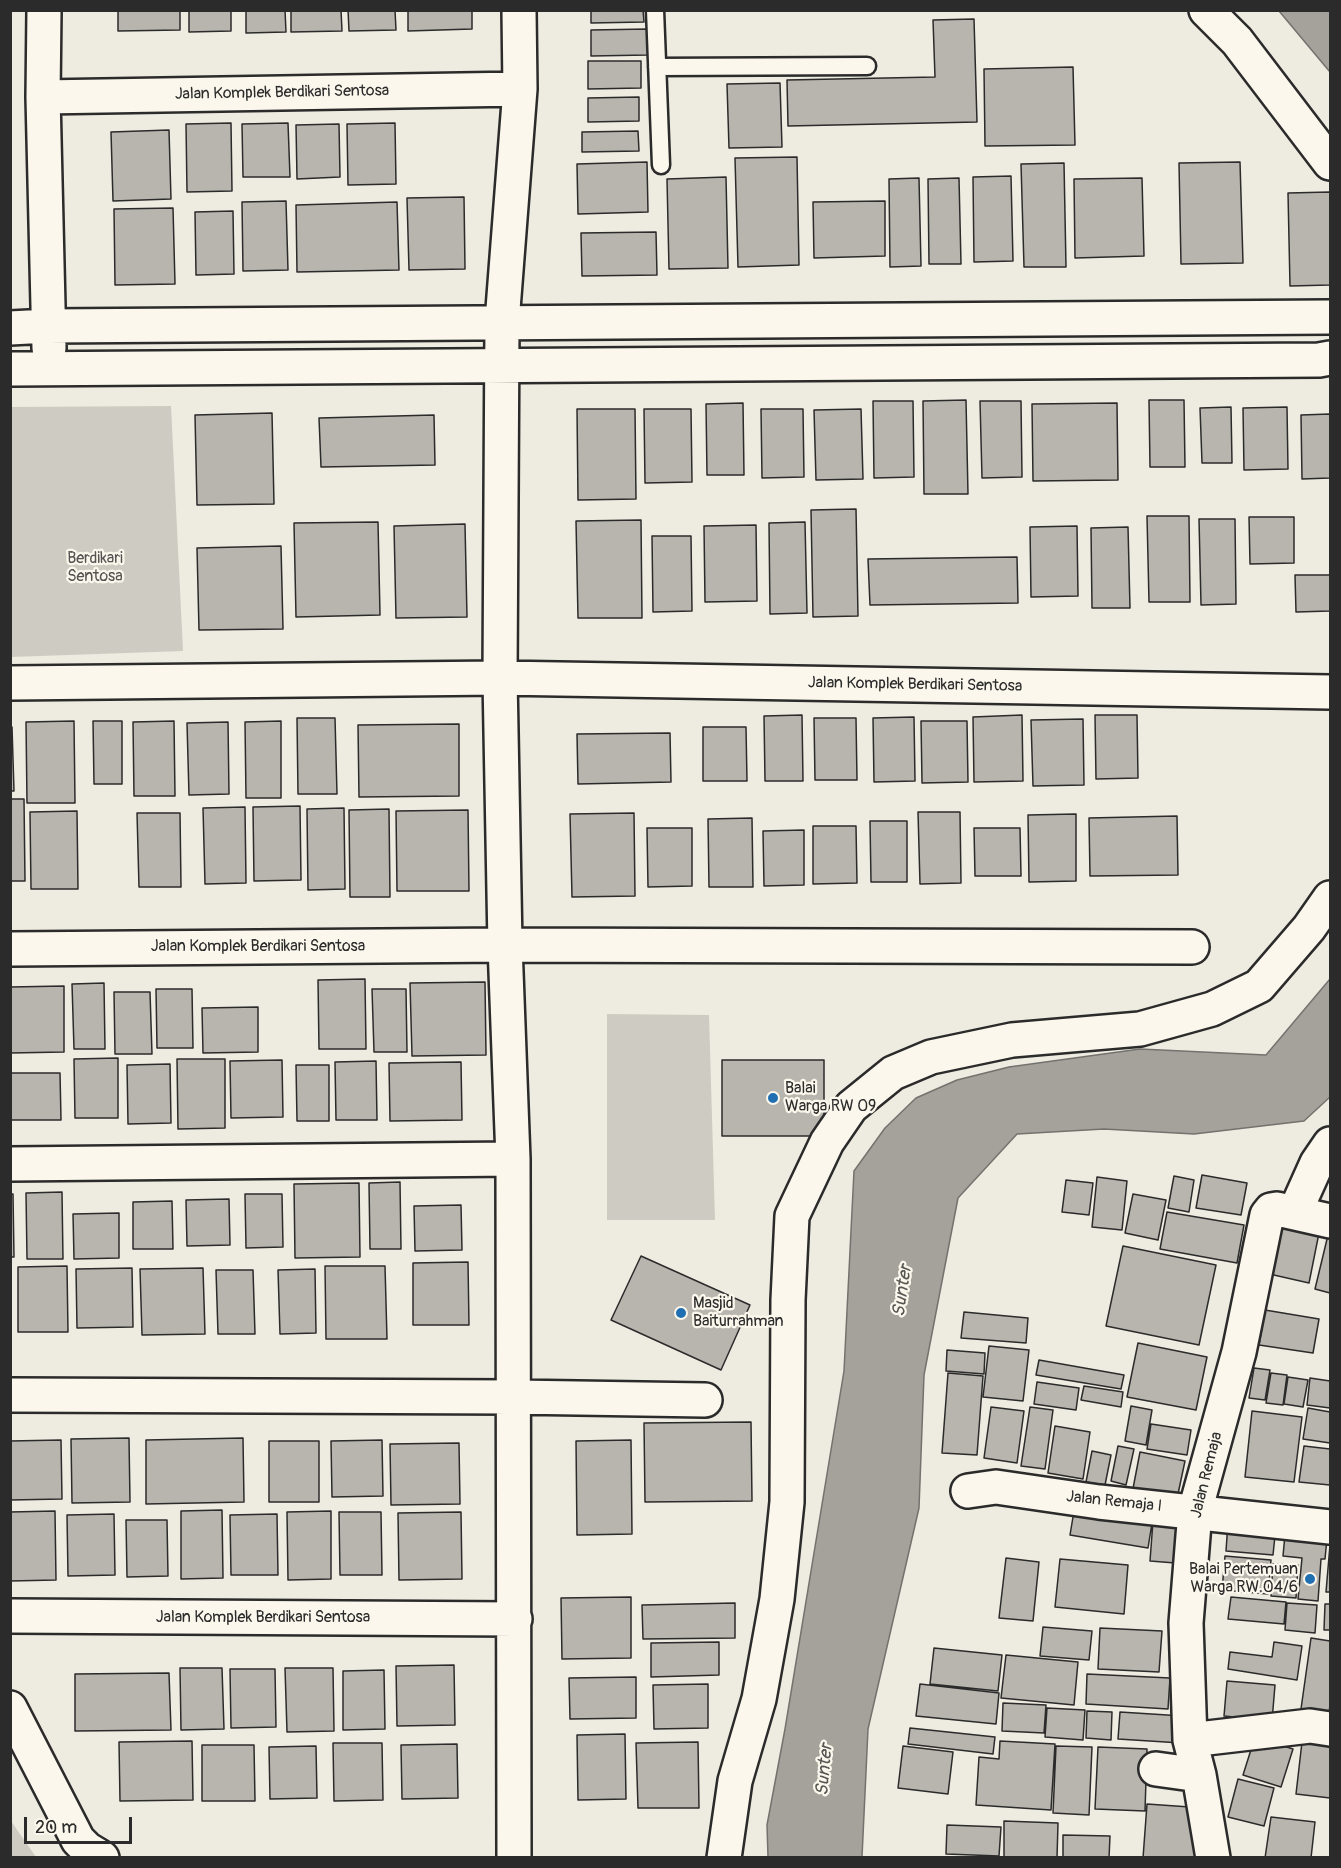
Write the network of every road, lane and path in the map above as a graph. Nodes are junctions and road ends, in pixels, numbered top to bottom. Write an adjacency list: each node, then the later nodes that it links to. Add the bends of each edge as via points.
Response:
1 (44, 10): 8 (street)
2 (519, 10): 7 (street)
3 (656, 10): 6 (lane)
4 (1206, 10): 9 (street, via 1237,41)
5 (867, 66): 6 (lane)
6 (657, 67): 10 (lane)
7 (520, 89): 8 (street, Jalan Komplek Berdikari Sentosa); 12 (street)
8 (43, 96): 13 (street)
9 (1330, 164)
10 (661, 165)
11 (1330, 317): 12 (street)
12 (502, 322): 13 (street); 16 (street)
13 (48, 326): 14 (street); 18 (street)
14 (10, 328)
15 (1330, 358): 16 (street)
16 (501, 366): 18 (street); 19 (street)
17 (10, 369): 18 (street)
18 (50, 369)
19 (500, 678): 20 (street, Jalan Komplek Berdikari Sentosa); 21 (street, Jalan Komplek Berdikari Sentosa); 23 (street)
20 (10, 683)
21 (1330, 692)
22 (1330, 898): 46 (street, via 1259,986 1212,1009 1140,1029 1012,1041 931,1057 885,1079 851,1107 827,1142 792,1216 787,1502 778,1588 759,1698 735,1781)
23 (505, 945): 24 (street, Jalan Komplek Berdikari Sentosa); 25 (street, Jalan Komplek Berdikari Sentosa); 27 (street)
24 (1192, 946)
25 (10, 949)
26 (1330, 1144): 29 (street, Jalan Remaja)
27 (513, 1159): 28 (street); 32 (street)
28 (10, 1164)
29 (1286, 1210): 30 (street); 35 (street, Jalan Remaja, via 1271,1210 1267,1215 1239,1352)
30 (1330, 1221)
31 (10, 1395): 32 (street)
32 (514, 1396): 33 (street); 38 (street)
33 (705, 1400)
34 (968, 1491): 35 (street, Jalan Remaja I, via 996,1488)
35 (1195, 1511): 36 (street, Jalan Remaja I); 41 (street, Jalan Remaja, via 1186,1623)
36 (1330, 1527)
37 (10, 1616): 38 (street, Jalan Komplek Berdikari Sentosa)
38 (514, 1619): 45 (street)
39 (10, 1708): 44 (street, via 78,1840)
40 (1330, 1729): 41 (street, via 1311,1726)
41 (1190, 1740): 43 (street, Jalan Remaja)
42 (1156, 1769): 43 (street)
43 (1199, 1775): 47 (street, Jalan Remaja)
44 (102, 1857)
45 (514, 1857)
46 (724, 1857)
47 (1213, 1857)

